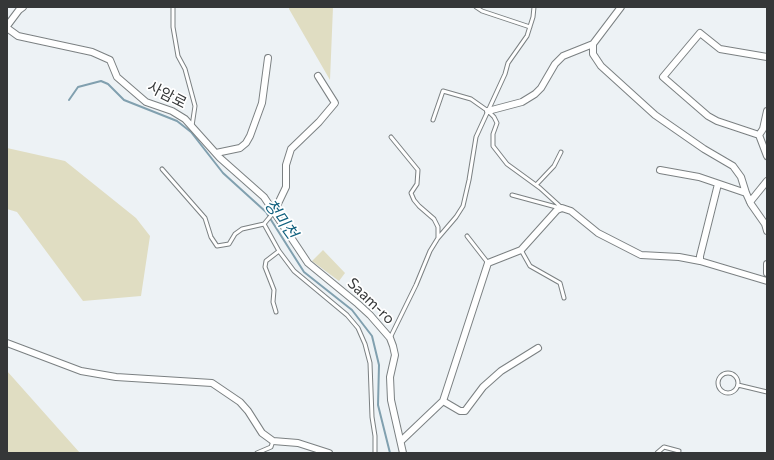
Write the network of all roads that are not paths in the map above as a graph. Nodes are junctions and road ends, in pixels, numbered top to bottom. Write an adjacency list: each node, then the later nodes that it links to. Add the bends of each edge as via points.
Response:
1 (23, 7): 6 (street, 사암로)
2 (173, 7): 15 (lane, via 173,27 178,56 185,69 195,106)
3 (476, 7): 7 (lane, via 482,12)
4 (534, 7): 7 (lane)
5 (621, 7): 8 (street)
6 (7, 27): 15 (street, 사암로, via 18,36 92,52 110,60 117,77 146,102 172,111)
7 (530, 27): 12 (lane, via 508,63)
8 (593, 44): 12 (street, via 563,56 535,94 522,102); 26 (street, via 593,54 600,66 655,115 733,166 741,177)
9 (767, 57): 16 (street, via 720,49 700,33 663,78 708,116)
10 (268, 58): 19 (street, via 262,103 250,136 240,148)
11 (318, 76): 30 (street, via 335,103 291,149 286,165 286,187)
12 (488, 111): 14 (lane, via 471,99 443,90); 25 (lane, via 497,123 493,146 507,164); 34 (lane, via 476,137 463,206)
13 (767, 111): 16 (street, via 763,129)
14 (433, 120)
15 (192, 126): 19 (street, 사암로)
16 (758, 135): 20 (street)
17 (391, 137): 34 (lane, via 418,170 417,184 411,193 419,206 434,219 438,227)
18 (561, 152): 25 (lane, via 554,166)
19 (216, 153): 30 (street, 사암로, via 264,197)
20 (767, 156)
21 (162, 169): 31 (lane, via 205,218 217,246 229,244 235,234 242,229)
22 (660, 170): 24 (street, via 699,177)
23 (767, 181): 28 (street)
24 (718, 184): 26 (street); 37 (street)
25 (536, 185): 29 (lane)
26 (746, 193): 28 (street)
27 (512, 195): 29 (lane)
28 (750, 202): 32 (street)
29 (562, 208): 35 (street, via 557,210); 37 (street, via 571,211 598,233 635,253)
30 (274, 212): 31 (lane); 44 (street, Saam-ro, via 308,263 358,304)
31 (264, 224): 36 (lane)
32 (767, 231)
33 (467, 236): 38 (lane)
34 (438, 238): 44 (lane)
35 (521, 250): 38 (street); 42 (lane, via 530,266 560,283)
36 (279, 251): 43 (lane, via 266,261 265,267 274,290 273,302); 55 (lane, via 294,271 347,315 358,328 370,363)
37 (700, 261): 41 (street)
38 (488, 263): 49 (street)
39 (767, 264): 40 (street)
40 (767, 273)
41 (767, 281)
42 (564, 298)
43 (276, 312)
44 (390, 338): 51 (street, Saam-ro, via 395,354 390,377 390,394)
45 (7, 343): 50 (street, via 81,371 116,377 212,383 240,402 262,433)
46 (538, 348): 49 (street, via 501,371 483,387 465,411 460,411)
47 (738, 385): 47 (lane, via 732,392 726,392 720,388 718,382 724,374 730,373 735,376); 48 (lane)
48 (767, 392)
49 (443, 401): 51 (street)
50 (273, 440): 53 (lane, via 271,447); 54 (street, via 298,443)
51 (401, 441): 56 (street, Saam-ro)
52 (679, 451): 57 (lane, via 664,447)
53 (257, 453)
54 (329, 453)
55 (375, 453)
56 (403, 453)
57 (657, 453)

